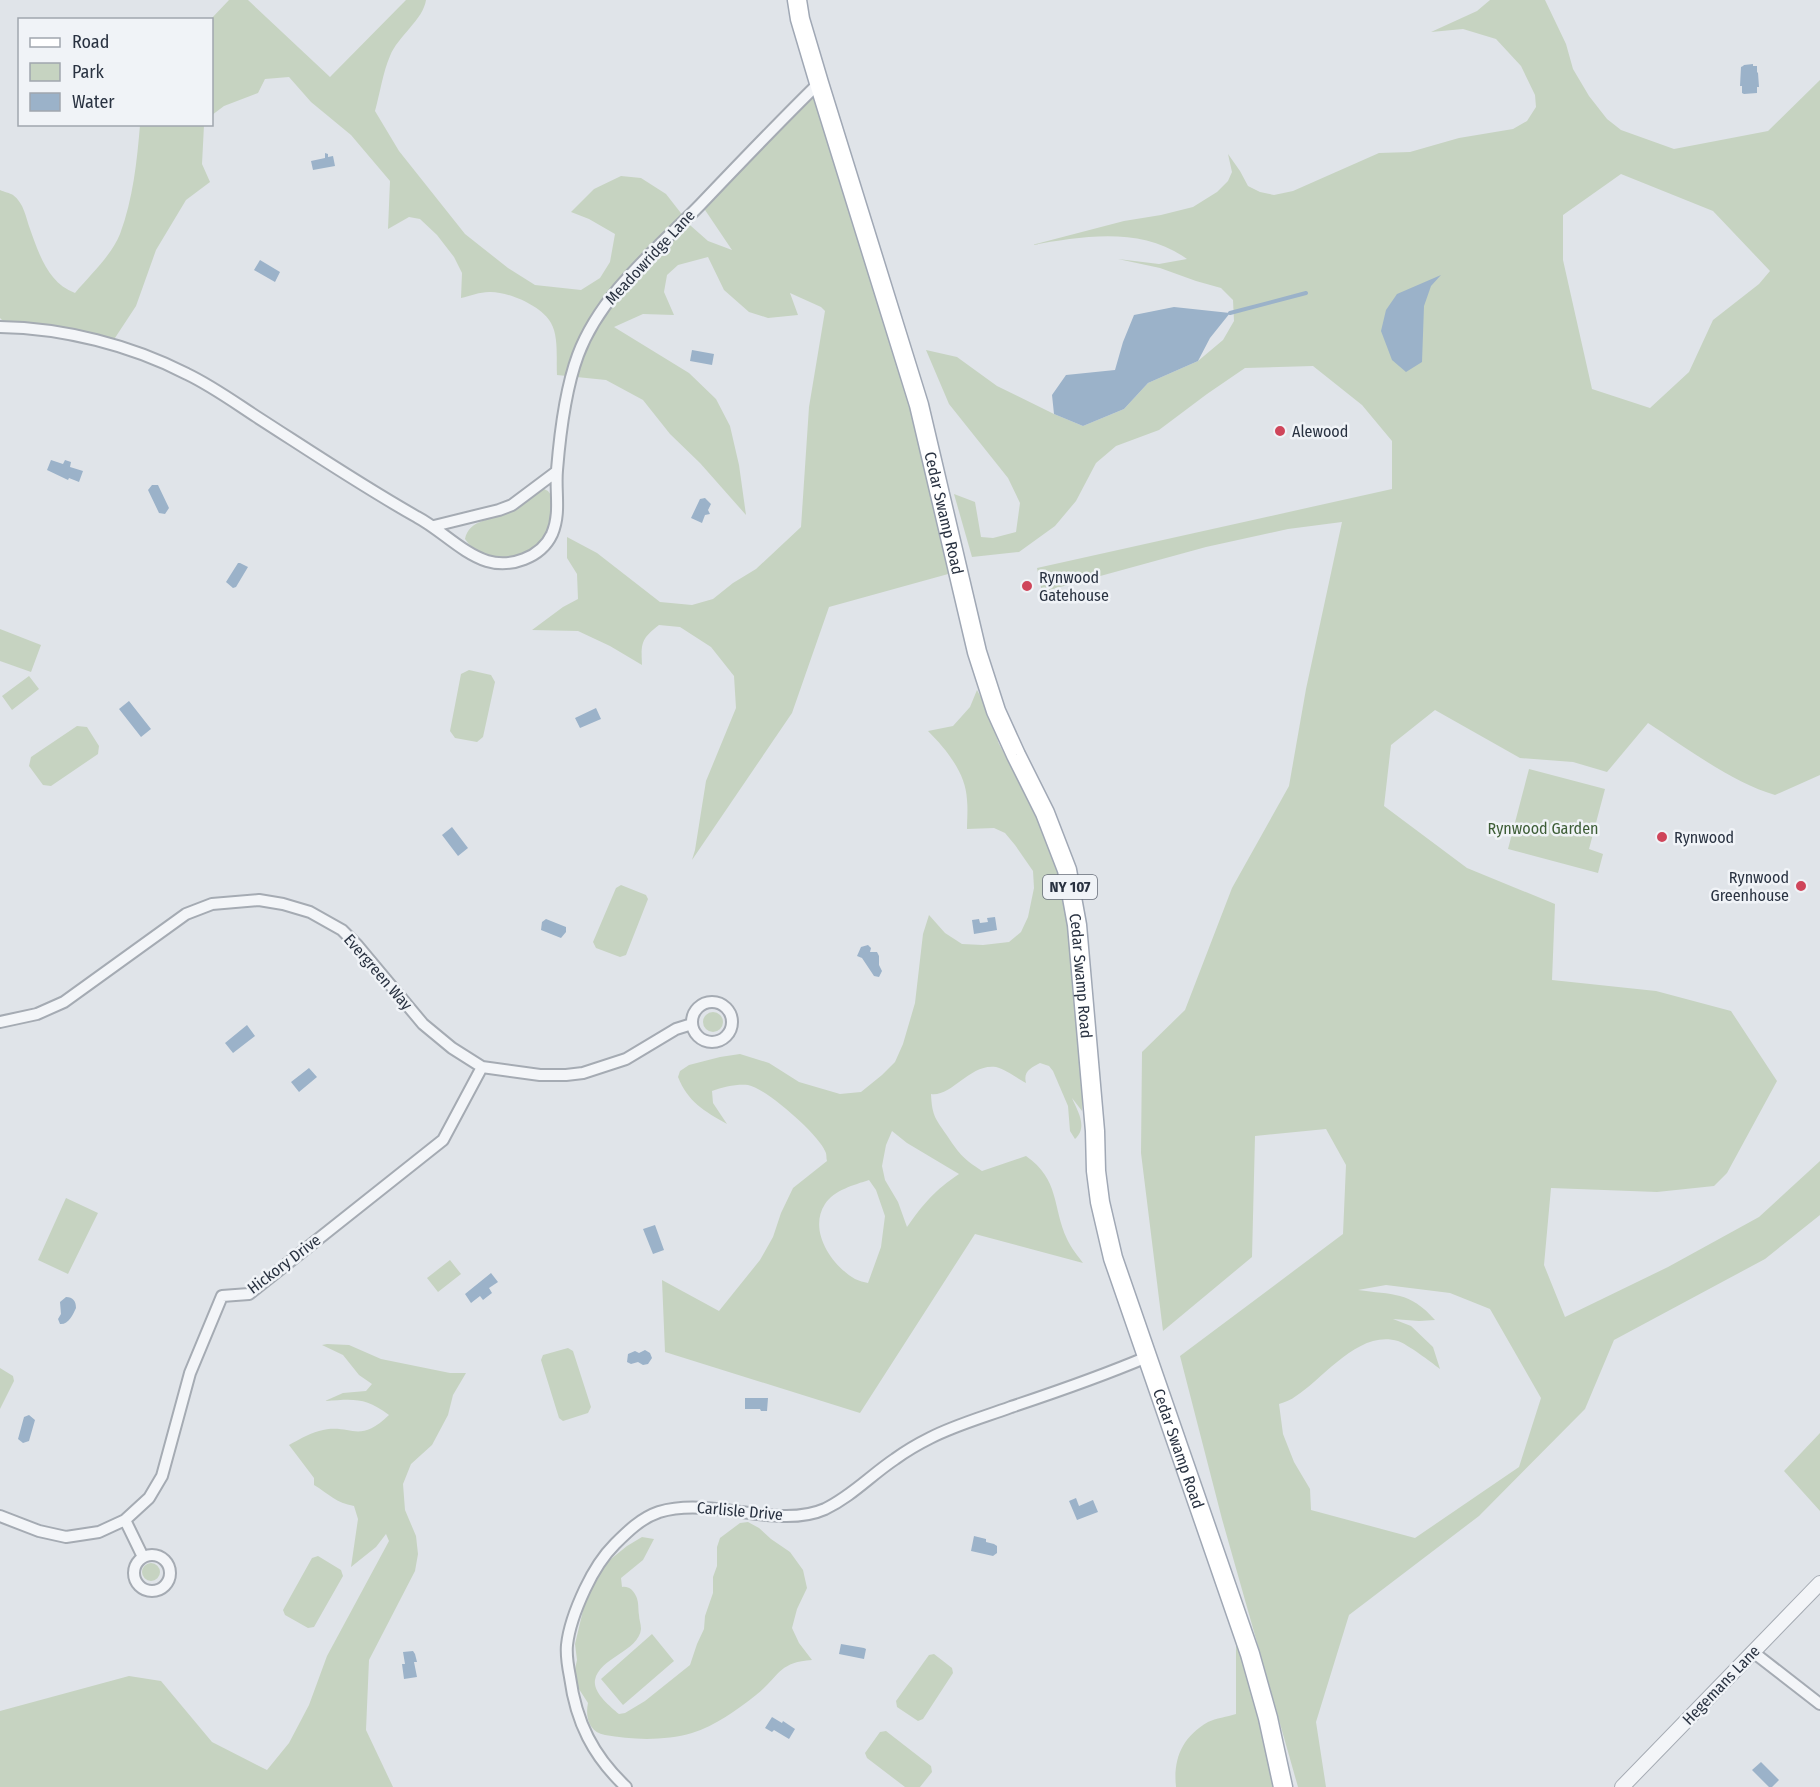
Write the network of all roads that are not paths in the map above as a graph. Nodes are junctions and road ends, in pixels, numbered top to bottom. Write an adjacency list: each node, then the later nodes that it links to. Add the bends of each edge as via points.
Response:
1 (796, 0): 2 (main road, Cedar Swamp Road / NY 107)
2 (819, 83): 4 (street, Meadowridge Lane, via 597,315 569,381); 9 (main road, Cedar Swamp Road / NY 107, via 919,405 977,652 996,711 1045,813 1067,870 1077,925 1100,1202 1113,1258)
3 (0, 327): 5 (street, Meadowridge Lane, via 99,340 139,352 188,374 376,494)
4 (556, 472): 5 (street, via 512,505); 5 (street, Meadowridge Lane, via 556,523 539,551 525,559 500,564 485,560)
5 (434, 526)
6 (0, 1022): 8 (street, Evergreen Way, via 37,1014 64,1002 186,914 212,904 259,900 310,912 342,930 423,1024)
7 (692, 1024): 8 (street, Evergreen Way, via 676,1029 626,1059 584,1073 540,1075)
8 (482, 1066): 11 (street, Hickory Drive, via 443,1140 249,1294 222,1296 190,1373 162,1476 149,1498)
9 (1147, 1357): 16 (street, Carlisle Drive, via 931,1437 822,1510 781,1515 684,1507 657,1513 627,1532 593,1572 578,1604 567,1646 572,1695 582,1725 592,1748); 17 (main road, Cedar Swamp Road / NY 107, via 1250,1654)
10 (0, 1516): 11 (street, Hickory Drive, via 66,1537 99,1532)
11 (125, 1520): 12 (street)
12 (143, 1557)
13 (1820, 1583): 14 (street, Hegemans Lane)
14 (1754, 1652): 15 (street); 18 (street, Hegemans Lane)
15 (1820, 1704)
16 (626, 1787)
17 (1283, 1787)
18 (1622, 1787)

